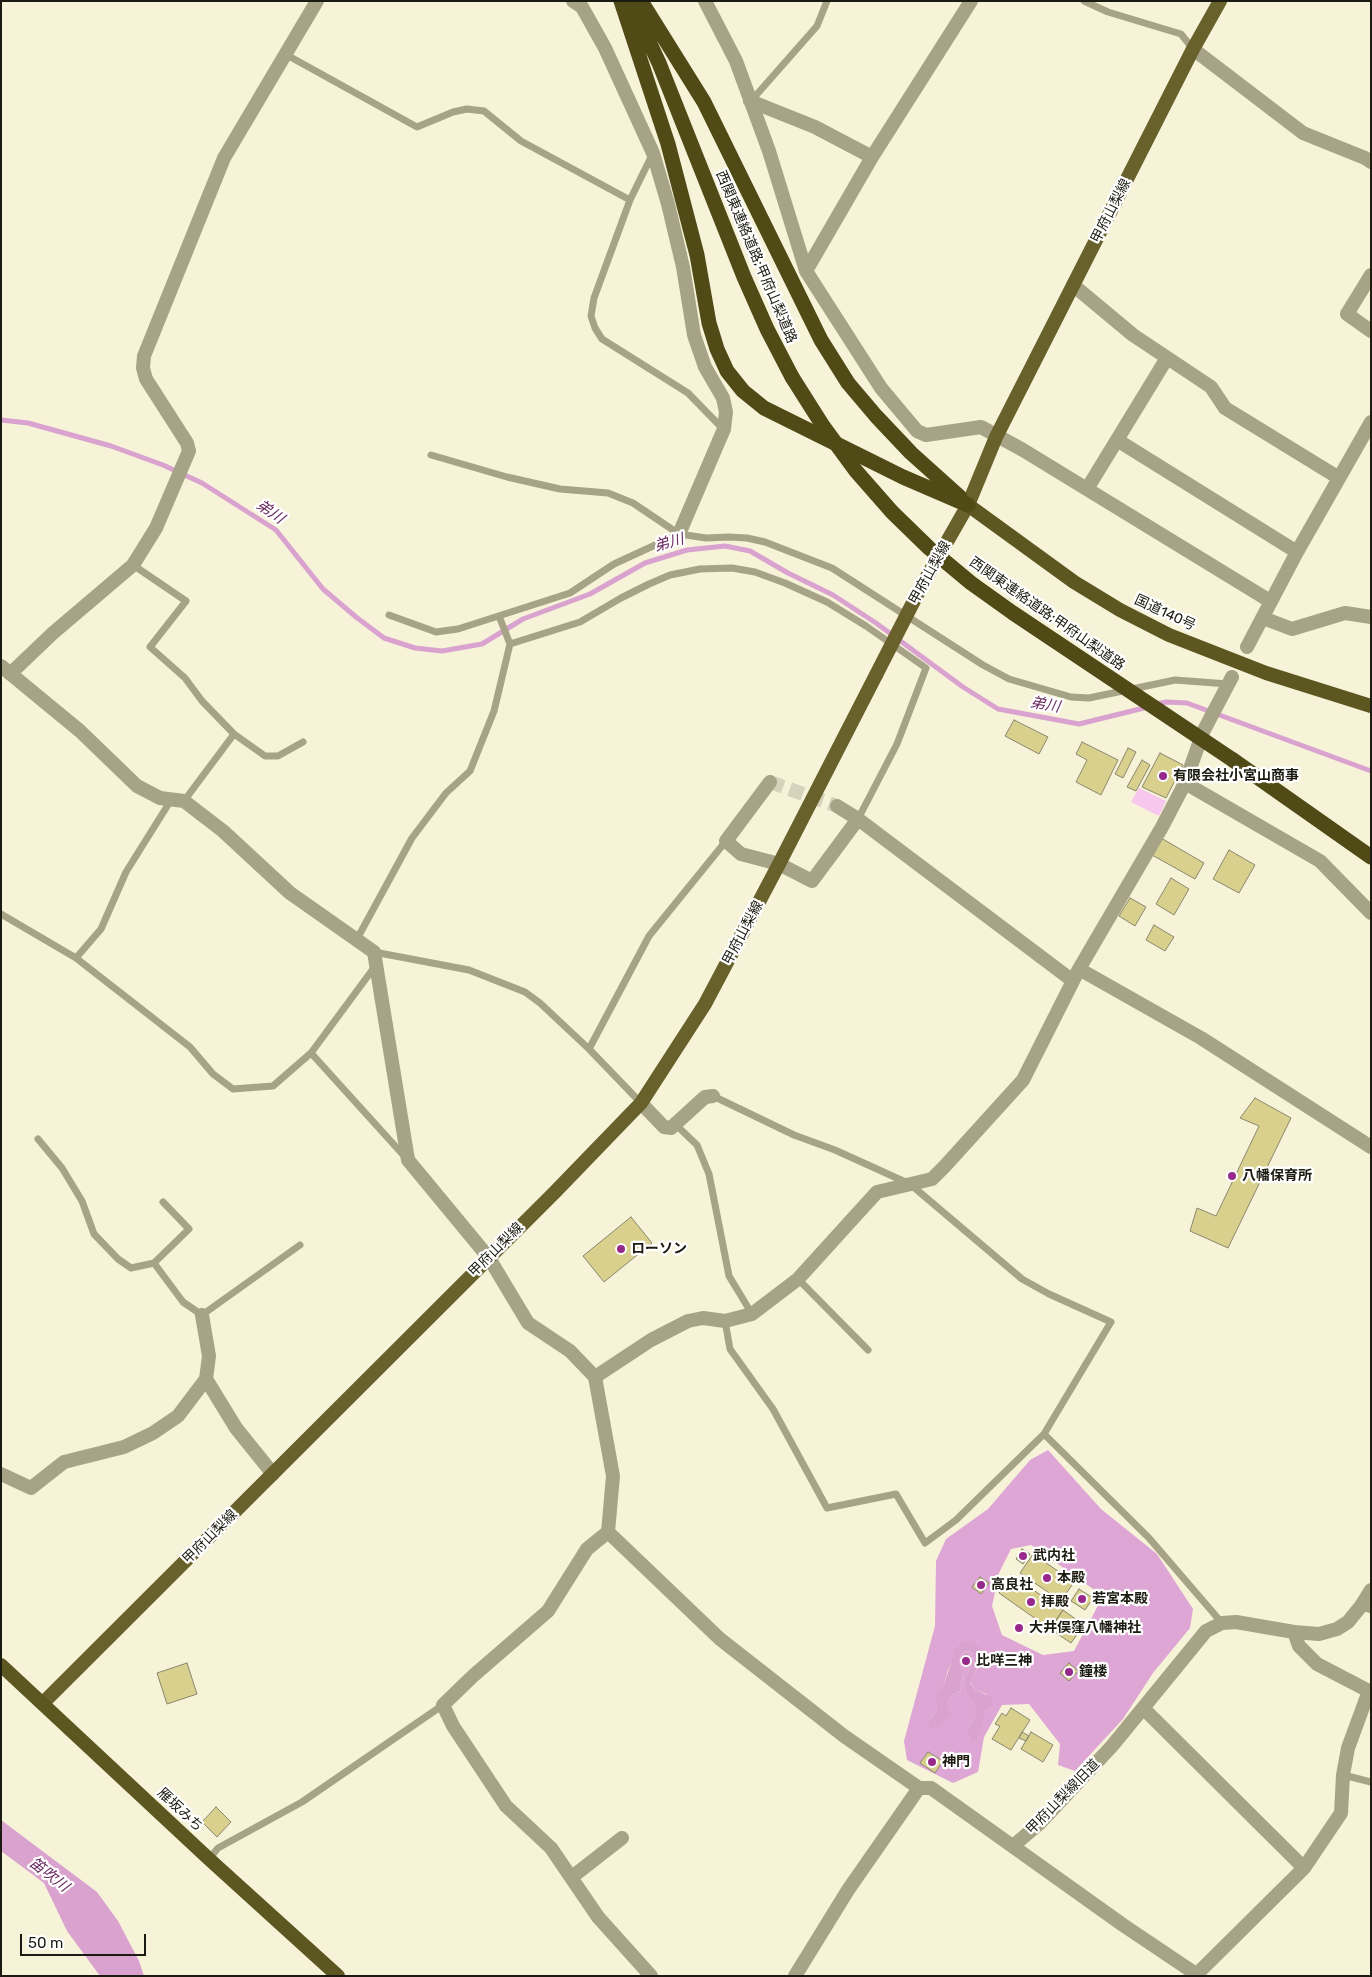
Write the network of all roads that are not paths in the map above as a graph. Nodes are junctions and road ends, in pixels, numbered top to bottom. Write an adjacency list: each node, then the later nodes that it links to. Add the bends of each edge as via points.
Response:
1 (317, 1): 12 (street)
2 (573, 1): 14 (street, via 582,7 605,48)
3 (620, 1): 30 (highway, via 668,144 697,255 709,323 727,371 743,391 764,408 902,477)
4 (630, 1): 52 (highway, 西関東連絡道路;甲府山梨道路, bridge, via 659,63 767,329 792,377 856,471 929,548 972,583)
5 (641, 1): 30 (highway, via 704,102 821,340 848,383 911,453)
6 (705, 1): 13 (street, via 736,61)
7 (827, 1): 13 (lane, via 817,26)
8 (970, 1): 15 (street)
9 (1084, 1): 11 (lane, via 1108,12 1181,34)
10 (1220, 1): 11 (main road, 甲府山梨線)
11 (1193, 49): 16 (street, via 1303,134); 20 (main road, 甲府山梨線)
12 (284, 53): 17 (lane, via 418,127 452,112 467,109 484,111 520,141); 33 (street, via 224,158 144,356 146,379 189,452 156,528)
13 (750, 101): 15 (street, via 815,128); 18 (street)
14 (653, 153): 17 (lane); 24 (street, via 683,266 694,335 704,368 723,398 726,412)
15 (872, 157): 18 (street)
16 (1371, 162)
17 (630, 200): 24 (lane, via 594,298 591,316 595,328 602,339 688,393)
18 (806, 271): 25 (street, via 880,388 917,431 926,435 981,427)
19 (1371, 275): 21 (street, via 1347,314)
20 (1073, 286): 22 (street); 25 (main road, 甲府山梨線)
21 (1371, 331)
22 (1167, 358): 26 (street); 28 (street, via 1211,387 1225,408)
23 (1371, 422): 28 (street)
24 (724, 429): 31 (street)
25 (996, 437): 29 (street); 30 (main road, 甲府山梨線)
26 (1117, 440): 29 (street); 32 (street)
27 (431, 455): 31 (lane, via 560,489 608,493 633,503)
28 (1339, 478): 32 (street)
29 (1087, 489): 34 (street)
30 (968, 505): 43 (highway, 国道140号, via 1074,582 1169,635 1266,673); 53 (main road, 甲府山梨線, bridge, via 921,587)
31 (679, 534): 36 (lane, via 614,564 570,593); 42 (lane, via 747,538 832,568 982,665 1009,679 1071,697 1089,698 1175,680)
32 (1297, 552): 34 (street)
33 (133, 565): 41 (street, via 53,633); 44 (lane, via 186,601 150,646 185,678)
34 (1270, 601): 38 (street)
35 (389, 615): 36 (lane, via 436,632 458,630)
36 (499, 616): 39 (lane)
37 (1371, 617): 38 (street, via 1345,614 1292,629)
38 (1263, 618): 40 (street)
39 (510, 644): 50 (lane, via 580,622 670,575 700,569 732,568 755,572 827,602 926,668 897,744); 56 (lane, via 494,711 470,771 446,793 412,838)
40 (1247, 647)
41 (4, 669): 48 (street, via 80,731 137,786 160,798)
42 (1228, 686): 47 (street, via 1203,732)
43 (1371, 706)
44 (234, 734): 45 (lane, via 265,756 278,756); 48 (lane)
45 (303, 742)
46 (770, 782): 51 (street)
47 (1185, 783): 54 (street, via 1320,861); 59 (street)
48 (177, 801): 56 (street, via 223,831 290,893); 57 (lane, via 126,872 101,929)
49 (837, 806): 50 (street)
50 (858, 819): 53 (street, via 812,881); 59 (street)
51 (726, 840): 53 (street, via 741,854); 60 (lane, via 649,936)
52 (1371, 857)
53 (780, 864): 63 (main road, 甲府山梨線, via 705,1004)
54 (1371, 912)
55 (1, 914): 57 (lane)
56 (357, 940): 58 (street)
57 (76, 958): 61 (lane, via 190,1048 213,1074 234,1089 274,1086)
58 (375, 958): 60 (lane, via 469,970 525,992); 61 (lane); 67 (street)
59 (1076, 975): 66 (street, via 1200,1038); 68 (street, via 1023,1080 932,1179)
60 (589, 1049): 63 (lane)
61 (311, 1054): 67 (lane)
62 (712, 1096): 64 (street, via 704,1097); 68 (lane)
63 (641, 1103): 64 (street, via 664,1127 671,1128); 71 (main road, 甲府山梨線)
64 (675, 1124): 74 (lane, via 697,1145 709,1174 730,1276)
65 (38, 1139): 72 (lane, via 77,1193 94,1234 131,1268)
66 (1371, 1147)
67 (408, 1160): 71 (street)
68 (910, 1184): 73 (street, via 877,1192); 80 (lane, via 1022,1279 1111,1322)
69 (163, 1202): 72 (lane, via 189,1229)
70 (300, 1245): 75 (lane)
71 (489, 1258): 78 (street, via 528,1322 570,1351); 82 (main road, 甲府山梨線)
72 (154, 1263): 75 (lane, via 183,1302)
73 (798, 1279): 74 (street); 77 (lane)
74 (752, 1314): 76 (street)
75 (202, 1315): 79 (street, via 209,1356)
76 (725, 1320): 78 (street, via 703,1318 688,1321 651,1340); 80 (lane, via 730,1349 773,1409 827,1508 896,1494 925,1544 956,1520)
77 (868, 1350)
78 (595, 1377): 83 (street, via 613,1476)
79 (206, 1379): 81 (street, via 178,1416 124,1447 64,1462 31,1488); 82 (street, via 236,1428)
80 (1044, 1434): 86 (lane, via 1149,1538)
81 (1, 1474)
82 (273, 1474): 89 (main road, 甲府山梨線)
83 (608, 1532): 90 (street, via 587,1549 548,1611); 94 (street, via 720,1639 844,1736)
84 (1371, 1590): 85 (street)
85 (1366, 1608): 87 (street, via 1336,1630 1318,1634)
86 (1222, 1623): 87 (street, via 1236,1622); 91 (street, 甲府山梨線旧道, via 1206,1631 1196,1642)
87 (1294, 1632): 92 (street, via 1299,1646 1316,1664 1369,1691 1348,1748)
88 (1, 1665): 89 (highway, 雁坂みち)
89 (42, 1703): 97 (highway, 雁坂みち)
90 (443, 1705): 97 (lane, via 302,1802 218,1848); 99 (street, via 453,1726 506,1806 551,1848)
91 (1144, 1709): 96 (street, 甲府山梨線旧道, via 1040,1823); 98 (street)
92 (1343, 1775): 93 (lane); 98 (street, via 1341,1814)
93 (1371, 1782)
94 (919, 1788): 96 (street, via 930,1788); 103 (street, via 848,1890)
95 (622, 1838): 99 (street)
96 (1013, 1846): 100 (street)
97 (209, 1859): 101 (highway, 雁坂みち)
98 (1304, 1868): 100 (street)
99 (572, 1877): 102 (street, via 598,1917)
100 (1198, 1975)
101 (338, 1976)
102 (651, 1976)
103 (795, 1976)

